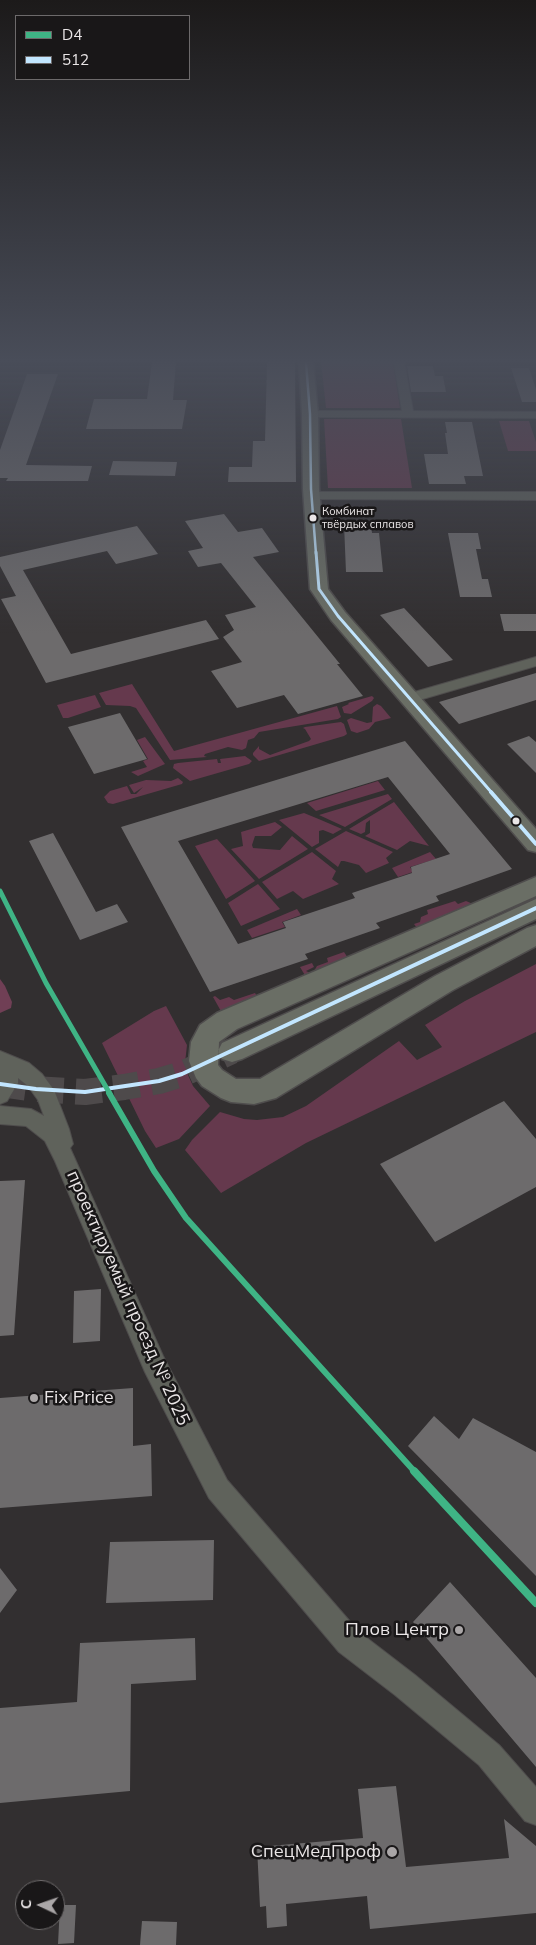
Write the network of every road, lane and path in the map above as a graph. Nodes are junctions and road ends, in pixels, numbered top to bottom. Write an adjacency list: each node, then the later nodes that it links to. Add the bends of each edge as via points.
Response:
1 (311, 453): 2 (street)
2 (312, 496): 3 (street); 5 (street, via 319,589)
3 (536, 496)
4 (536, 661): 5 (street)
5 (408, 698): 6 (street)
6 (536, 844)
7 (536, 886): 9 (street, via 227,1021 210,1033 202,1061 212,1078 231,1090 266,1090 444,984)
8 (536, 908): 10 (street)
9 (536, 935)
10 (232, 1051)
11 (0, 1061): 12 (street, via 8,1074 8,1083); 14 (street, via 22,1069 47,1096 59,1129)
12 (0, 1095)
13 (0, 1115): 14 (street, проектируемый проезд № 2025, via 31,1118 52,1135)
14 (64, 1158): 15 (street, проектируемый проезд № 2025, via 154,1364 218,1489 349,1642 488,1755)
15 (536, 1810)

